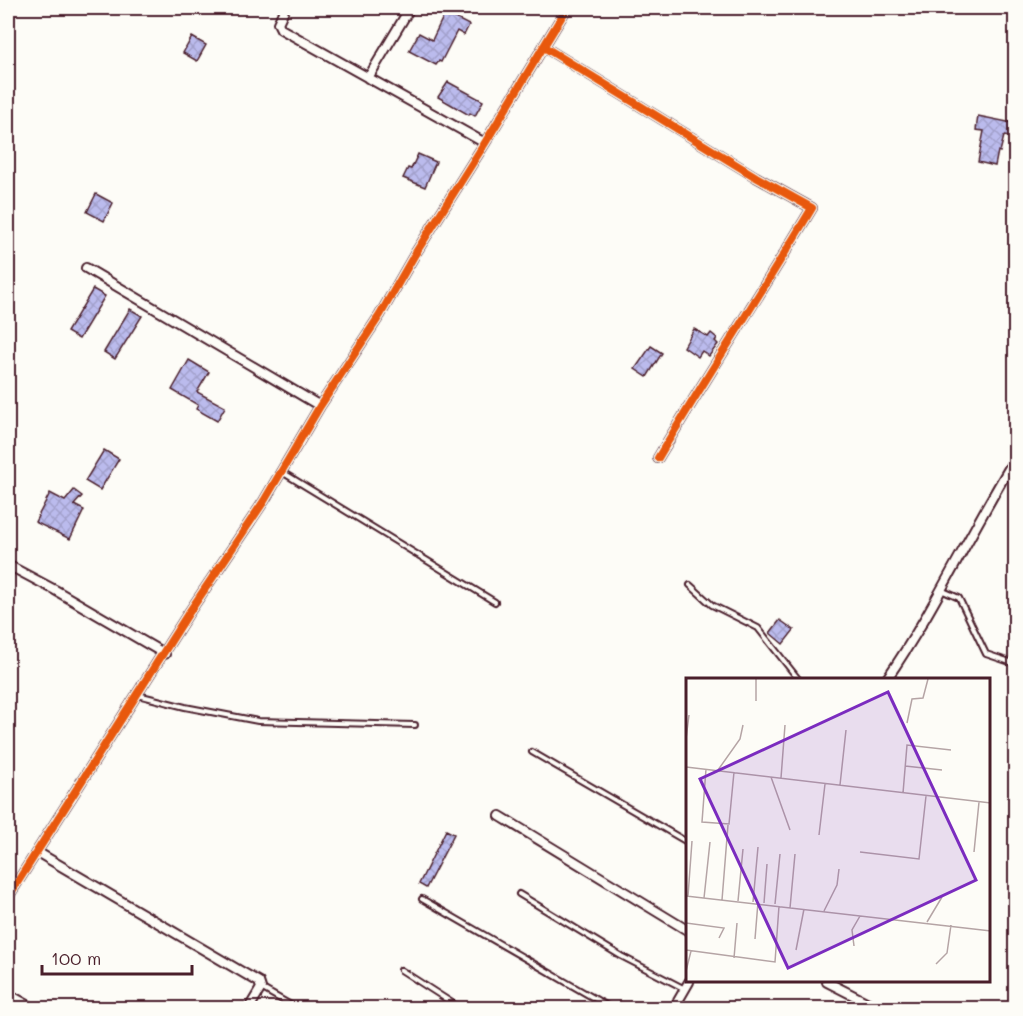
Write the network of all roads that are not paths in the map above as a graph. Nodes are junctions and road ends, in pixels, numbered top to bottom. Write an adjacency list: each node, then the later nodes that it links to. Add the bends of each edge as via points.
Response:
1 (285, 8): 5 (street, via 278,23 281,29)
2 (410, 8): 5 (street)
3 (567, 8): 4 (street)
4 (544, 47): 6 (street); 10 (street, via 812,208)
5 (368, 78): 6 (street)
6 (486, 143): 8 (street)
7 (86, 268): 8 (street)
8 (320, 406): 11 (street)
9 (1016, 457): 14 (street)
10 (658, 458)
11 (282, 471): 15 (lane); 16 (street)
12 (8, 565): 16 (street)
13 (690, 585): 18 (lane, via 712,605 758,628)
14 (940, 590): 17 (lane, via 959,598 986,654); 19 (street, via 919,631)
15 (495, 602)
16 (165, 654): 20 (street)
17 (1016, 664)
18 (797, 678)
19 (887, 678)
20 (138, 695): 21 (lane, via 258,721); 25 (street)
21 (415, 725)
22 (532, 752): 24 (lane)
23 (500, 816): 29 (street)
24 (686, 841)
25 (37, 852): 27 (street); 33 (street, via 259,982)
26 (519, 894): 32 (lane, via 621,956)
27 (8, 897)
28 (422, 899): 39 (lane)
29 (686, 929)
30 (401, 970): 38 (lane)
31 (831, 983): 41 (street)
32 (687, 985): 40 (street)
33 (261, 988): 36 (street); 37 (lane)
34 (8, 994): 35 (street)
35 (33, 1008)
36 (249, 1008)
37 (296, 1008)
38 (460, 1008)
39 (611, 1008)
40 (674, 1008)
41 (878, 1008)

